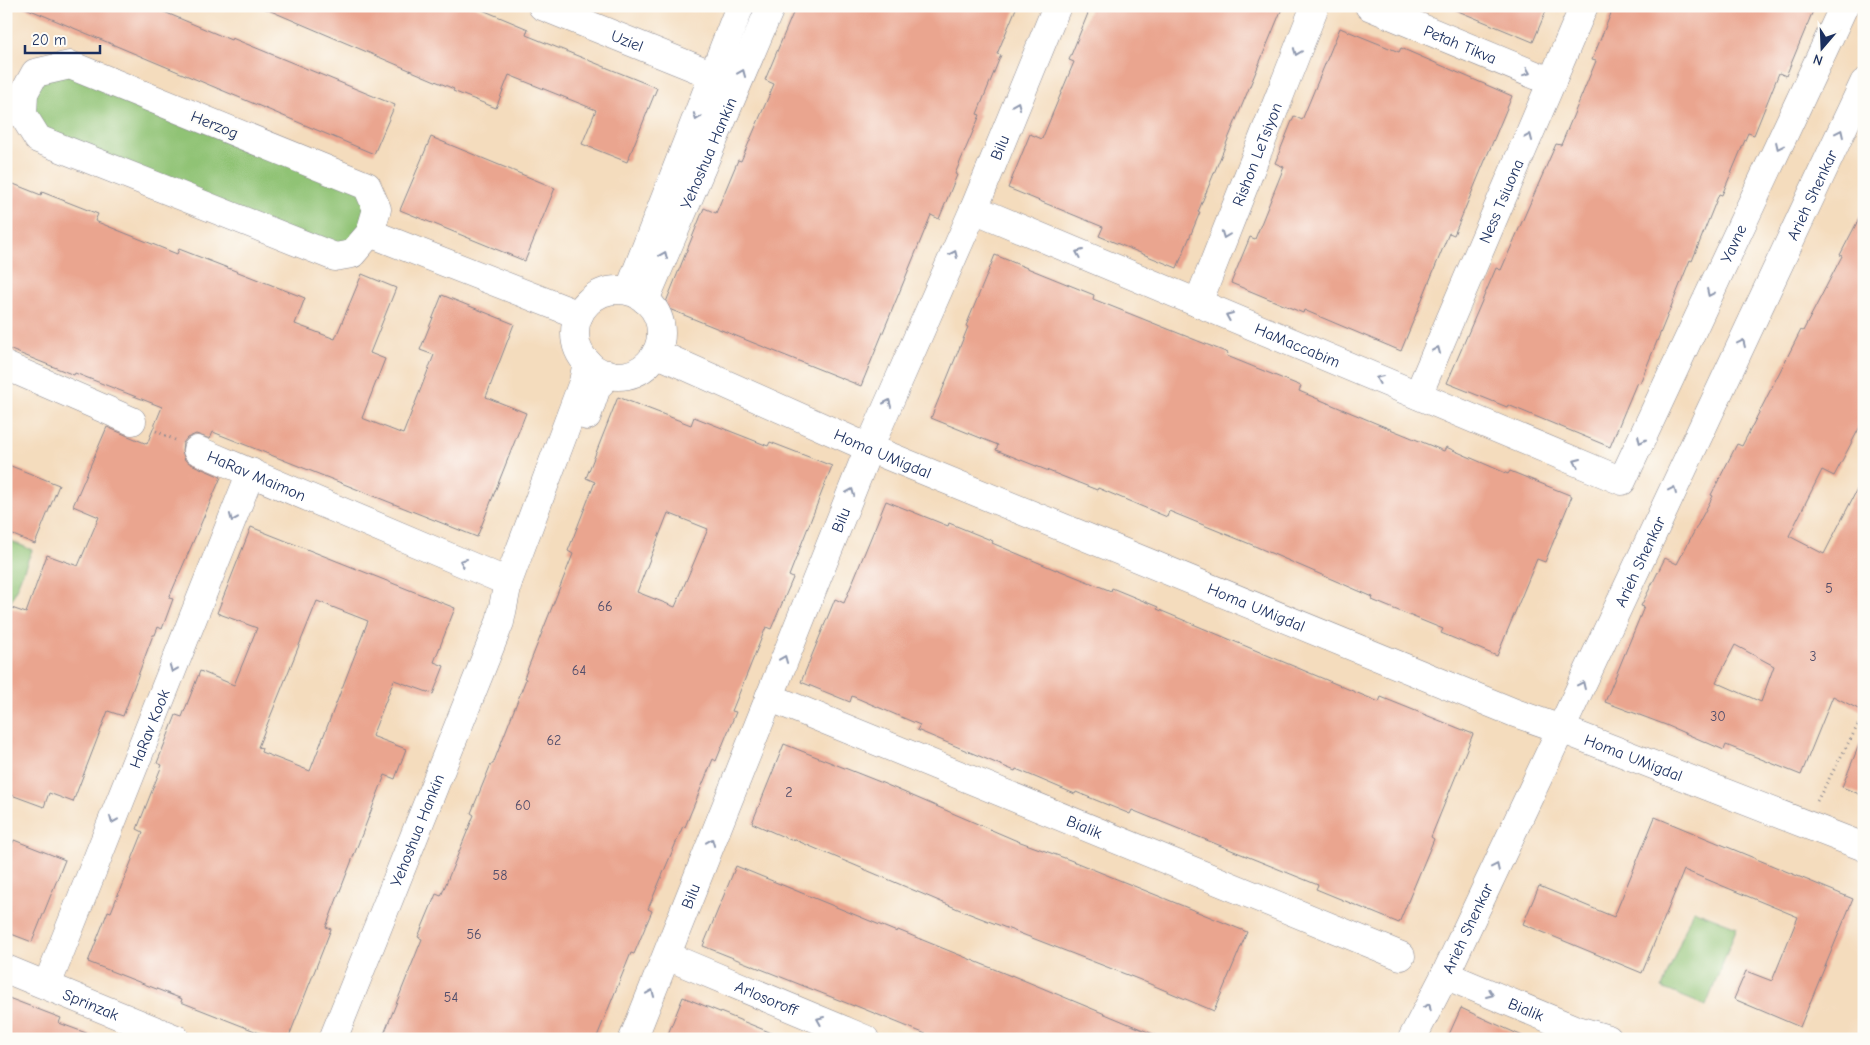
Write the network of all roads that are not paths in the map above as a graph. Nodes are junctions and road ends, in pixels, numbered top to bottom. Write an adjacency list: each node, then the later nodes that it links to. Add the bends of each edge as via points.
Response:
1 (542, 6): 9 (street, Uziel)
2 (740, 6): 9 (street, Yehoshua Hankin)
3 (771, 6): 15 (street, Yehoshua Hankin, one-way to 3)
4 (1057, 6): 13 (street, Bilu, one-way to 4)
5 (1315, 6): 16 (street, Rishon LeTsiyon, one-way to 16)
6 (1369, 6): 10 (street, Petah Tikva, one-way to 10)
7 (1584, 6): 10 (street, Ness Tsiuona)
8 (1844, 6): 26 (street, Yavne, one-way to 26)
9 (713, 75): 15 (street, Yehoshua Hankin, one-way to 15)
10 (1552, 82): 21 (street, Ness Tsiuona, one-way to 10)
11 (1864, 82): 30 (street, Arieh Shenkar, one-way to 11)
12 (15, 89): 14 (street, Herzog, via 23,115 38,139 47,143 335,257 352,254); 14 (street, Herzog, via 36,73 70,65 367,186 377,209)
13 (974, 209): 16 (street, HaMaccabim, one-way to 13); 23 (street, Bilu, one-way to 13)
14 (370, 233): 17 (street)
15 (637, 295): 17 (street, via 616,290 605,292 594,297); 18 (street, via 655,311 660,324 661,339)
16 (1198, 303): 21 (street, HaMaccabim, one-way to 16)
17 (579, 315): 20 (street, via 575,327 580,352)
18 (656, 353): 20 (street, via 636,372 623,375); 23 (street, Homa UMigdal)
19 (6, 366): 22 (street)
20 (598, 368): 27 (street, Yehoshua Hankin, via 583,382); 28 (street, Yehoshua Hankin, via 597,387 523,586)
21 (1418, 395): 26 (street, HaMaccabim, one-way to 21)
22 (132, 421)
23 (869, 448): 29 (street, Bilu, one-way to 23); 30 (street, Homa UMigdal, via 1506,710)
24 (197, 450): 25 (street, HaRav Maimon)
25 (251, 472): 27 (street, HaRav Maimon, one-way to 25); 36 (street, HaRav Kook, one-way to 36)
26 (1622, 481)
27 (508, 582): 28 (street, Yehoshua Hankin)
28 (500, 622): 38 (street, Yehoshua Hankin)
29 (769, 697): 32 (street, Bilu, one-way to 29); 33 (street, Bialik)
30 (1562, 729): 31 (street, Homa UMigdal); 35 (street, Arieh Shenkar, one-way to 30)
31 (1864, 847)
32 (666, 956): 39 (street, Bilu, one-way to 32); 40 (street, Arlosoroff, one-way to 32)
33 (1401, 956)
34 (6, 969): 36 (street, Sprinzak)
35 (1445, 975): 41 (street, Arieh Shenkar, one-way to 35); 42 (street, Bialik, one-way to 42, via 1574,1029)
36 (47, 985): 37 (street, Sprinzak)
37 (176, 1039)
38 (333, 1039)
39 (633, 1039)
40 (865, 1039)
41 (1412, 1039)
42 (1608, 1039)

